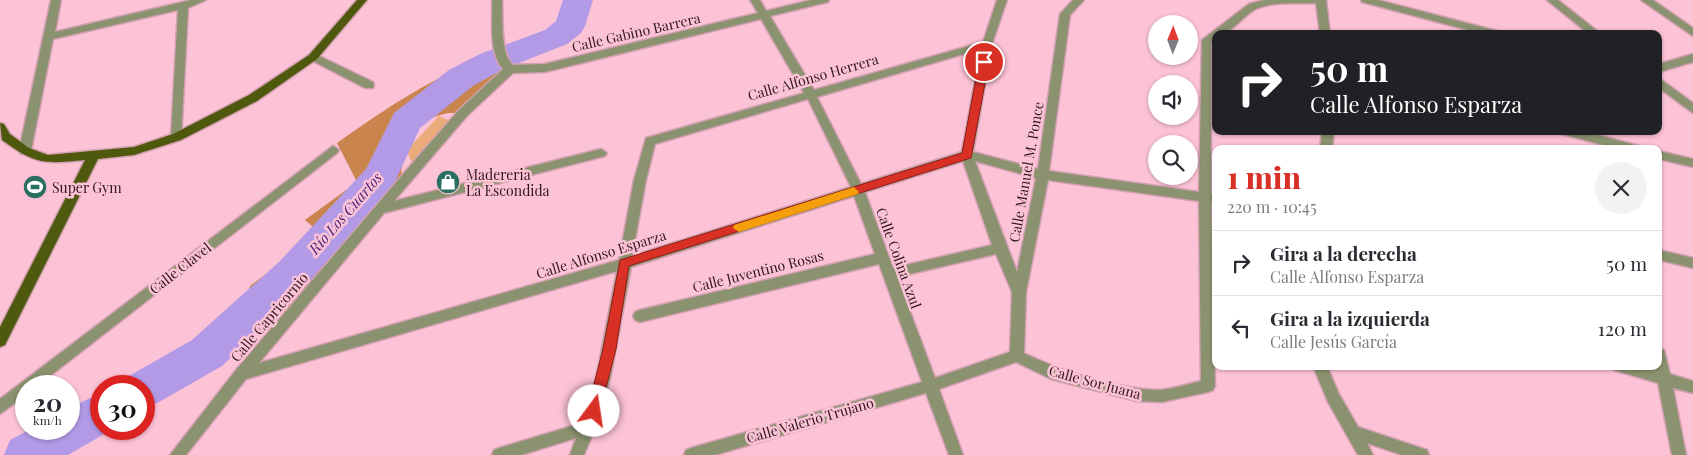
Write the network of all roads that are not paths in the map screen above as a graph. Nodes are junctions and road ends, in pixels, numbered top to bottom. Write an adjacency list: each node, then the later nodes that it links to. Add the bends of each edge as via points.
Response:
1 (56, 0): 20 (street)
2 (201, 0): 13 (street)
3 (362, 0): 23 (main road)
4 (497, 0): 25 (street, via 500,47)
5 (755, 0): 14 (street, Calle Colina Azul)
6 (824, 0): 14 (street, Calle Gabino Barrera)
7 (1002, 0): 22 (street)
8 (1321, 0): 15 (street, via 1273,1 1253,6); 16 (street)
9 (1366, 0): 17 (street)
10 (1552, 0): 18 (street)
11 (1646, 0): 19 (street)
12 (1076, 1): 42 (street, Calle Manuel M. Ponce, via 1064,14)
13 (184, 6): 20 (street); 33 (street)
14 (764, 16): 25 (street, Calle Gabino Barrera, via 545,68); 29 (street, Calle Colina Azul)
15 (1222, 30)
16 (1325, 30)
17 (1482, 30)
18 (1591, 30)
19 (1693, 33)
20 (47, 37): 36 (street)
21 (1212, 38): 44 (street, via 1206,42)
22 (987, 44): 29 (street, Calle Alfonso Herrera); 38 (street)
23 (313, 57): 28 (street); 33 (main road, via 253,98)
24 (1693, 58): 26 (street)
25 (507, 67): 45 (street, Calle Capricornio)
26 (1662, 67)
27 (1662, 84): 30 (street)
28 (369, 85)
29 (810, 93): 43 (street, Calle Colina Azul); 49 (street, Calle Alfonso Herrera, via 651,140)
30 (1693, 109)
31 (0, 127): 36 (main road, via 6,137)
32 (1581, 135): 34 (street)
33 (178, 137): 39 (main road, via 134,151)
34 (1620, 145)
35 (333, 150): 60 (street, Calle Clavel)
36 (25, 151): 39 (main road, via 48,159)
37 (601, 153): 45 (street)
38 (967, 155): 42 (street); 43 (street, Calle Alfonso Esparza); 46 (street)
39 (93, 156): 54 (main road)
40 (1662, 156): 41 (street)
41 (1693, 163)
42 (1043, 175): 44 (street); 52 (street, Calle Manuel M. Ponce)
43 (858, 190): 48 (street, Calle Colina Azul); 49 (street, Calle Alfonso Esparza)
44 (1211, 198): 55 (street, Calle Sor Juana, via 1208,386 1162,396 1137,395 1051,373)
45 (380, 209): 59 (street, Calle Capricornio)
46 (1000, 248): 51 (street); 52 (street)
47 (1662, 256): 50 (street)
48 (882, 258): 51 (street, Calle Colina Azul); 53 (street, Calle Juventino Rosas)
49 (624, 264): 59 (street, Calle Alfonso Esparza); 66 (street, via 609,349)
50 (1693, 264)
51 (888, 274): 62 (street, Calle Colina Azul)
52 (1020, 292): 55 (street, Calle Manuel M. Ponce)
53 (640, 316)
54 (0, 341)
55 (1017, 356): 62 (street)
56 (1662, 366): 61 (street)
57 (1322, 370): 67 (street)
58 (1633, 370): 61 (street)
59 (241, 374): 68 (street, Calle Capricornio)
60 (42, 375)
61 (1665, 379): 63 (street); 75 (street)
62 (929, 386): 71 (street, Calle Valerio Trujano); 72 (street, Calle Colina Azul)
63 (1693, 387)
64 (15, 396): 65 (street, Calle Clavel)
65 (0, 407)
66 (590, 427): 69 (street); 70 (street)
67 (1351, 431): 73 (street); 74 (street)
68 (177, 455)
69 (498, 455)
70 (577, 455)
71 (691, 455)
72 (956, 455)
73 (1366, 455)
74 (1422, 455)
75 (1679, 455)

